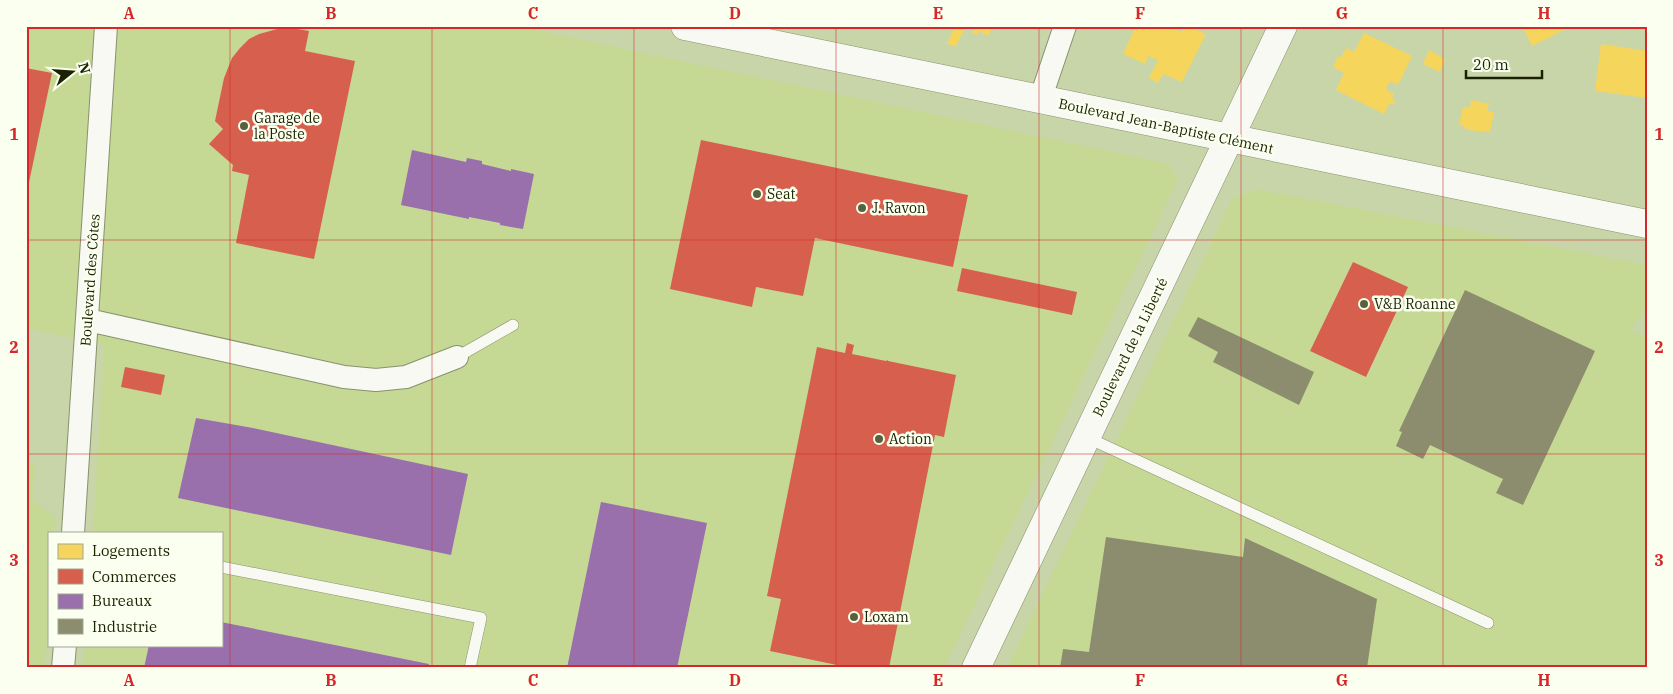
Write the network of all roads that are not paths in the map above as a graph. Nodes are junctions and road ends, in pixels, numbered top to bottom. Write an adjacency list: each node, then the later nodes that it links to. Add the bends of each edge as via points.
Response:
1 (106, 26): 8 (street, Boulevard des Côtes)
2 (685, 26): 5 (main road, Boulevard Jean-Baptiste Clément)
3 (1065, 26): 5 (street)
4 (1283, 26): 6 (main road, Boulevard de la Liberté)
5 (1040, 100): 6 (main road, Boulevard Jean-Baptiste Clément)
6 (1229, 140): 7 (main road, Boulevard Jean-Baptiste Clément); 11 (main road, Boulevard de la Liberté)
7 (1647, 224)
8 (88, 320): 10 (street, via 344,377 376,380 406,377); 12 (street, Boulevard des Côtes)
9 (513, 325): 10 (lane)
10 (457, 357)
11 (1086, 437): 14 (lane); 18 (main road, Boulevard de la Liberté)
12 (73, 532)
13 (222, 567): 17 (lane, via 482,618)
14 (1488, 623)
15 (65, 646): 16 (street)
16 (63, 668)
17 (470, 668)
18 (976, 668)

